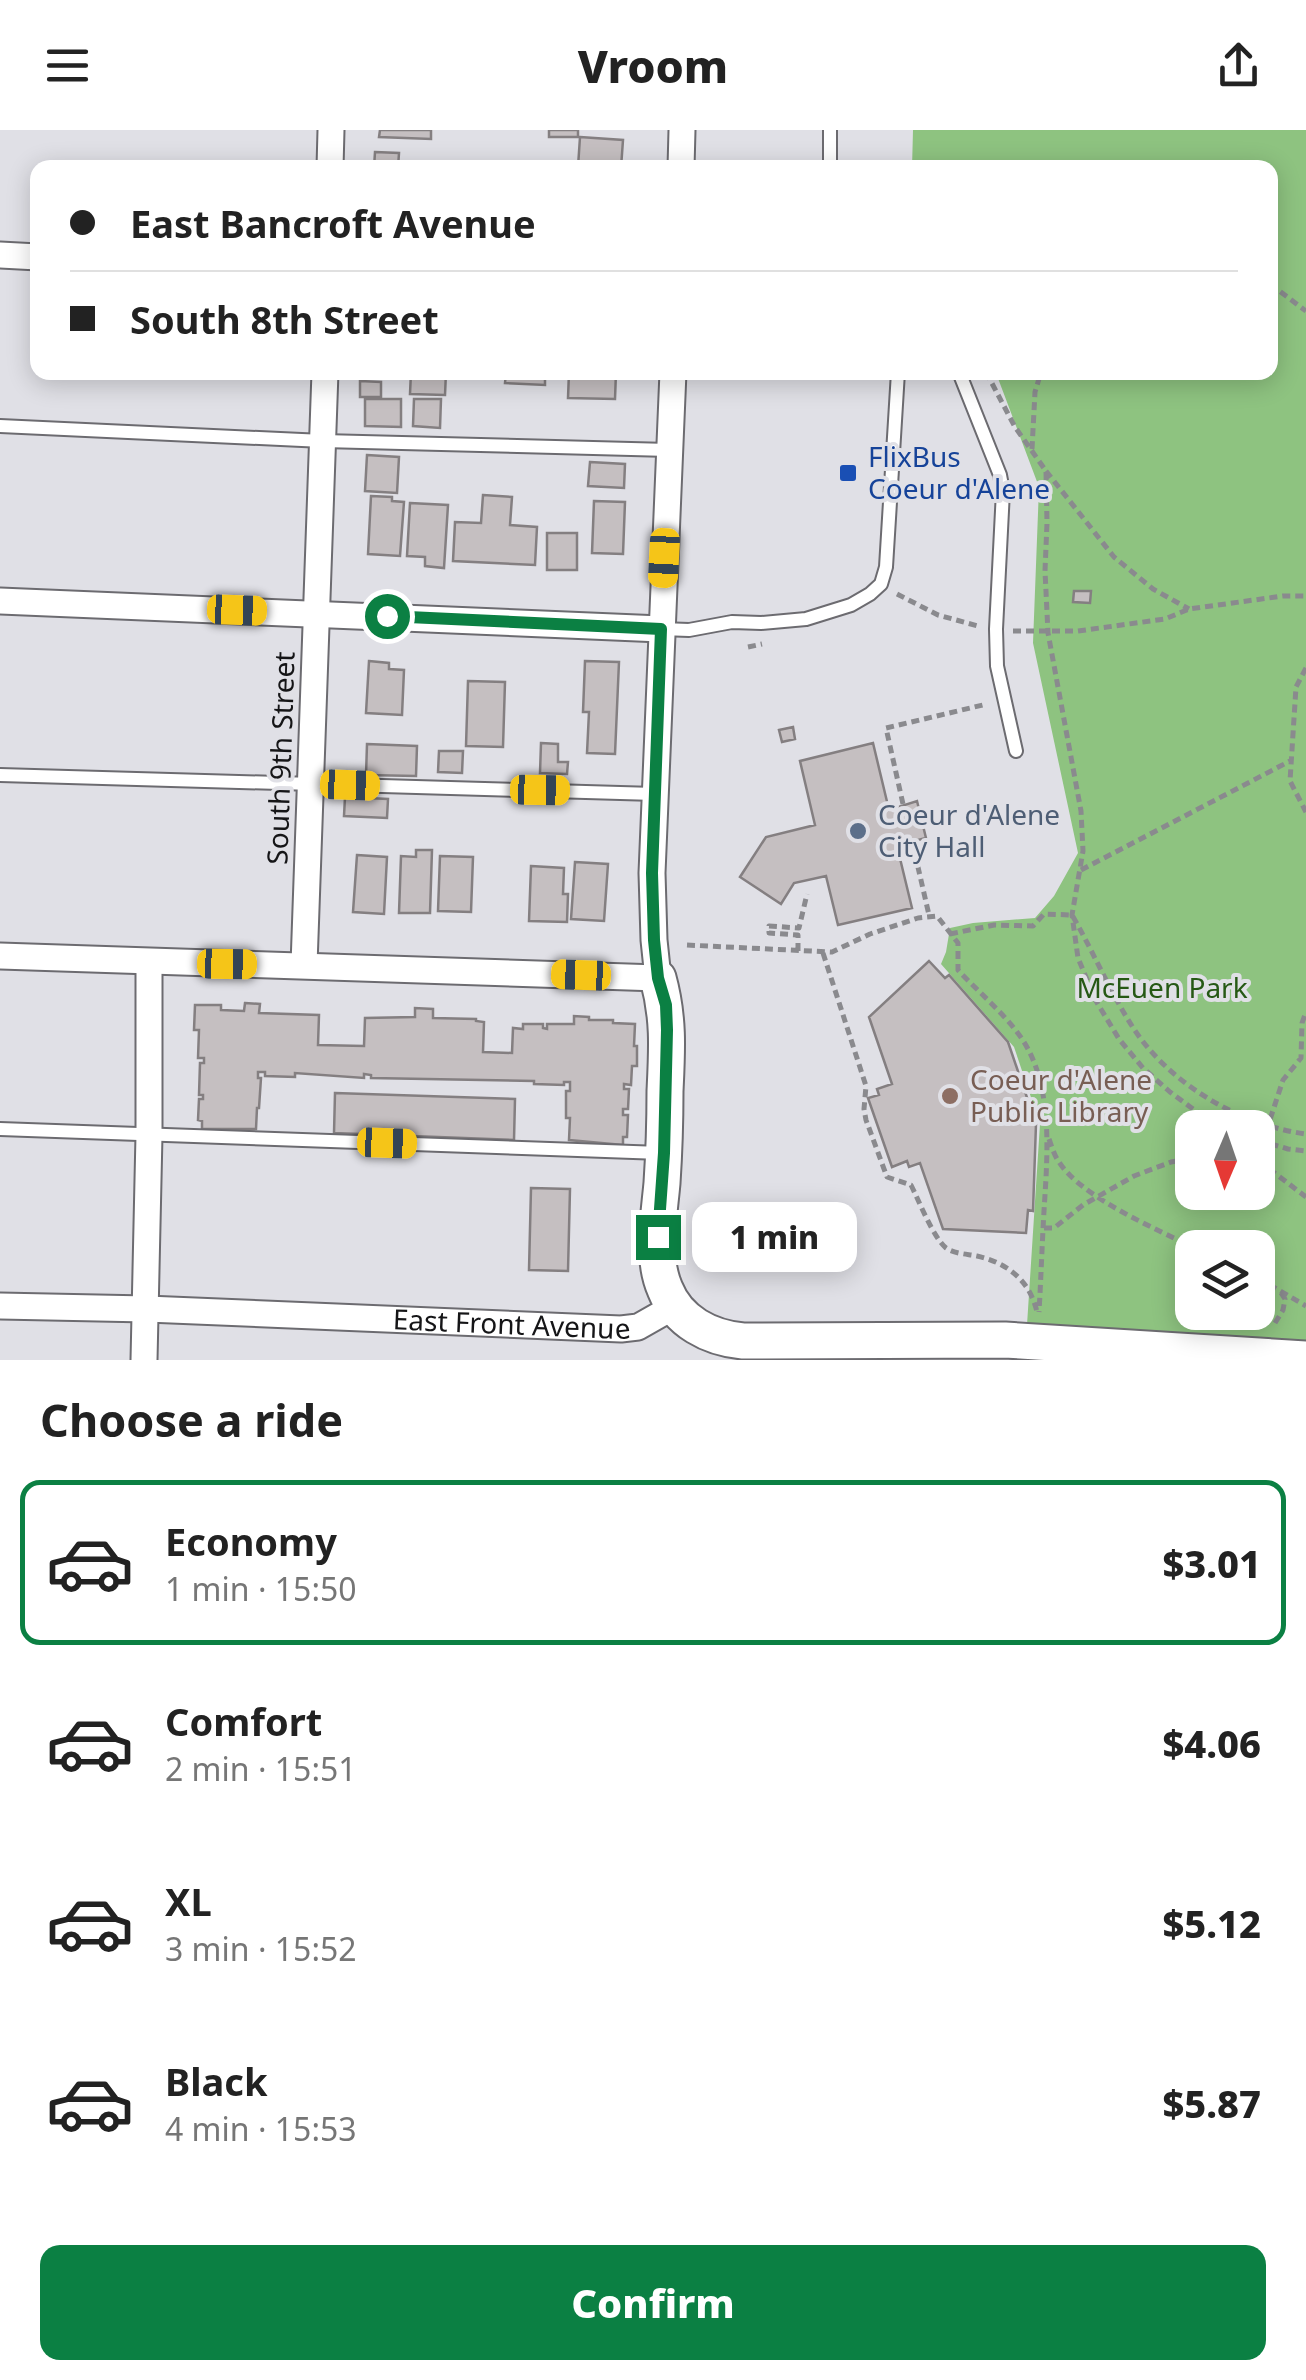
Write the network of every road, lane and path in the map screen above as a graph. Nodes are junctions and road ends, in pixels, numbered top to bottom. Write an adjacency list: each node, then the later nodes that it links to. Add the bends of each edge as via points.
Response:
1 (331, 130): 4 (street)
2 (682, 130): 5 (street)
3 (830, 130): 6 (lane)
4 (330, 160)
5 (681, 160)
6 (830, 160)
7 (0, 256): 8 (street)
8 (30, 257)
9 (1278, 290): 10 (path)
10 (1306, 312)
11 (325, 380): 18 (street, South 9th Street)
12 (672, 380): 19 (street)
13 (898, 380): 28 (lane, via 880,584 852,604 806,618)
14 (962, 380): 34 (lane, via 1003,491 996,628)
15 (990, 380): 20 (path)
16 (1038, 380): 20 (path)
17 (0, 426): 18 (lane)
18 (323, 441): 19 (lane); 26 (street, South 9th Street)
19 (669, 450): 28 (street)
20 (1032, 452): 21 (path)
21 (1046, 471): 25 (path, via 1114,557); 30 (path)
22 (1306, 596): 25 (path)
23 (0, 601): 26 (street)
24 (889, 604): 27 (path, via 898,593 938,615)
25 (1189, 609): 30 (path, via 1149,622)
26 (316, 613): 28 (street); 38 (street, South 9th Street)
27 (981, 626)
28 (661, 629): 39 (street)
29 (1012, 631): 30 (path)
30 (1048, 633): 43 (path, via 1081,811)
31 (767, 642): 32 (path)
32 (748, 647)
33 (1306, 668): 36 (path, via 1296,687)
34 (1004, 700): 35 (lane); 40 (path, via 886,728)
35 (1016, 750)
36 (1292, 760): 41 (path, via 1290,781); 43 (path)
37 (0, 775): 38 (lane)
38 (311, 784): 39 (lane); 53 (street, South 9th Street)
39 (655, 794): 54 (street)
40 (903, 804)
41 (1306, 812)
42 (912, 841): 45 (path)
43 (1080, 870): 46 (path)
44 (806, 894): 49 (path, via 798,928 770,926 769,933 798,934)
45 (929, 915): 47 (path); 50 (path)
46 (1072, 915): 47 (path, via 1044,914 1033,926); 57 (path, via 1078,958 1119,1039); 58 (path, via 1133,1029 1179,1078)
47 (950, 934): 62 (path, via 958,943 958,970 1030,1052)
48 (687, 945): 49 (path)
49 (798, 950): 50 (path)
50 (822, 952): 72 (path, via 866,1086 866,1120 887,1177 911,1185 942,1244 1012,1272 1033,1293 1039,1320)
51 (0, 956): 52 (street)
52 (149, 962): 53 (street); 64 (street)
53 (304, 965): 54 (street)
54 (658, 978): 67 (street, via 667,1030)
55 (1306, 1012): 56 (path)
56 (1304, 1058): 59 (path, via 1283,1080)
57 (1194, 1110)
58 (1231, 1110)
59 (1273, 1110)
60 (1275, 1127): 63 (path)
61 (0, 1129): 64 (lane)
62 (1047, 1134): 70 (path, via 1057,1160); 72 (path)
63 (1306, 1134)
64 (149, 1135): 67 (lane); 79 (street)
65 (1275, 1145): 66 (path)
66 (1306, 1152)
67 (664, 1153): 77 (street, via 658,1267)
68 (1175, 1161): 70 (path)
69 (1275, 1173): 71 (path)
70 (1098, 1196): 72 (path, via 1054,1228); 73 (path)
71 (1306, 1197)
72 (1043, 1228)
73 (1175, 1237)
74 (1275, 1287): 75 (path)
75 (1278, 1289): 78 (path); 80 (path, via 1285,1300)
76 (0, 1306): 79 (street, East Front Avenue)
77 (675, 1306): 79 (street, East Front Avenue, via 621,1329); 81 (street, via 697,1328 726,1339)
78 (1306, 1306)
79 (147, 1309): 82 (street)
80 (1275, 1323)
81 (1004, 1350): 83 (street)
82 (144, 1360)
83 (1306, 1360)

